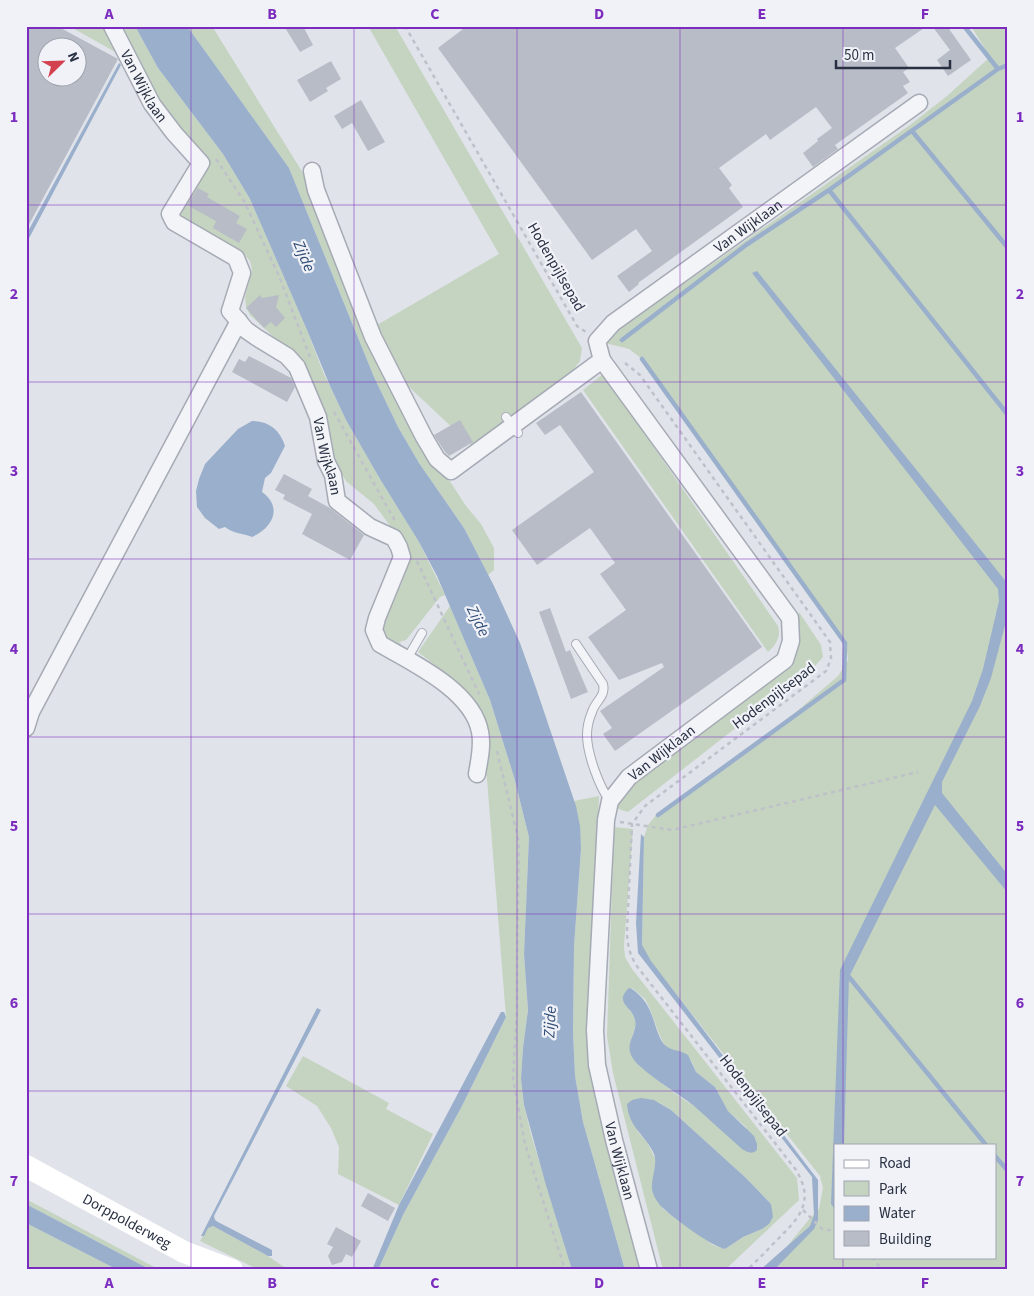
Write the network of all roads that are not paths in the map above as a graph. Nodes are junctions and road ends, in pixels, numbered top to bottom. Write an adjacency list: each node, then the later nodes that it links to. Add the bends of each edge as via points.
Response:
1 (112, 26): 4 (street, Van Wijklaan, via 152,104 201,163 170,214 174,222 236,258 242,273 230,311)
2 (919, 104): 5 (street, Van Wijklaan, via 613,323 597,341)
3 (312, 171): 5 (street, via 316,190 372,337 424,437 437,459 451,471)
4 (239, 321): 8 (street, Van Wijklaan, via 256,338 287,356 296,366 318,417 337,501 370,527 394,538 399,547 402,557 374,630 380,644); 9 (street, via 31,712)
5 (602, 360): 11 (street, Van Wijklaan, via 790,618 791,641 785,660 629,776)
6 (422, 633): 8 (lane)
7 (576, 644): 11 (lane, via 603,684 604,694 592,709 586,736 603,792)
8 (407, 659): 10 (street, Van Wijklaan, via 455,691 477,720 481,745)
9 (26, 728)
10 (476, 774)
11 (610, 801): 14 (street, Van Wijklaan, via 606,820 595,1030 597,1065)
12 (26, 1166): 13 (street, Dorppolderweg, via 184,1252)
13 (232, 1270)
14 (649, 1270)

